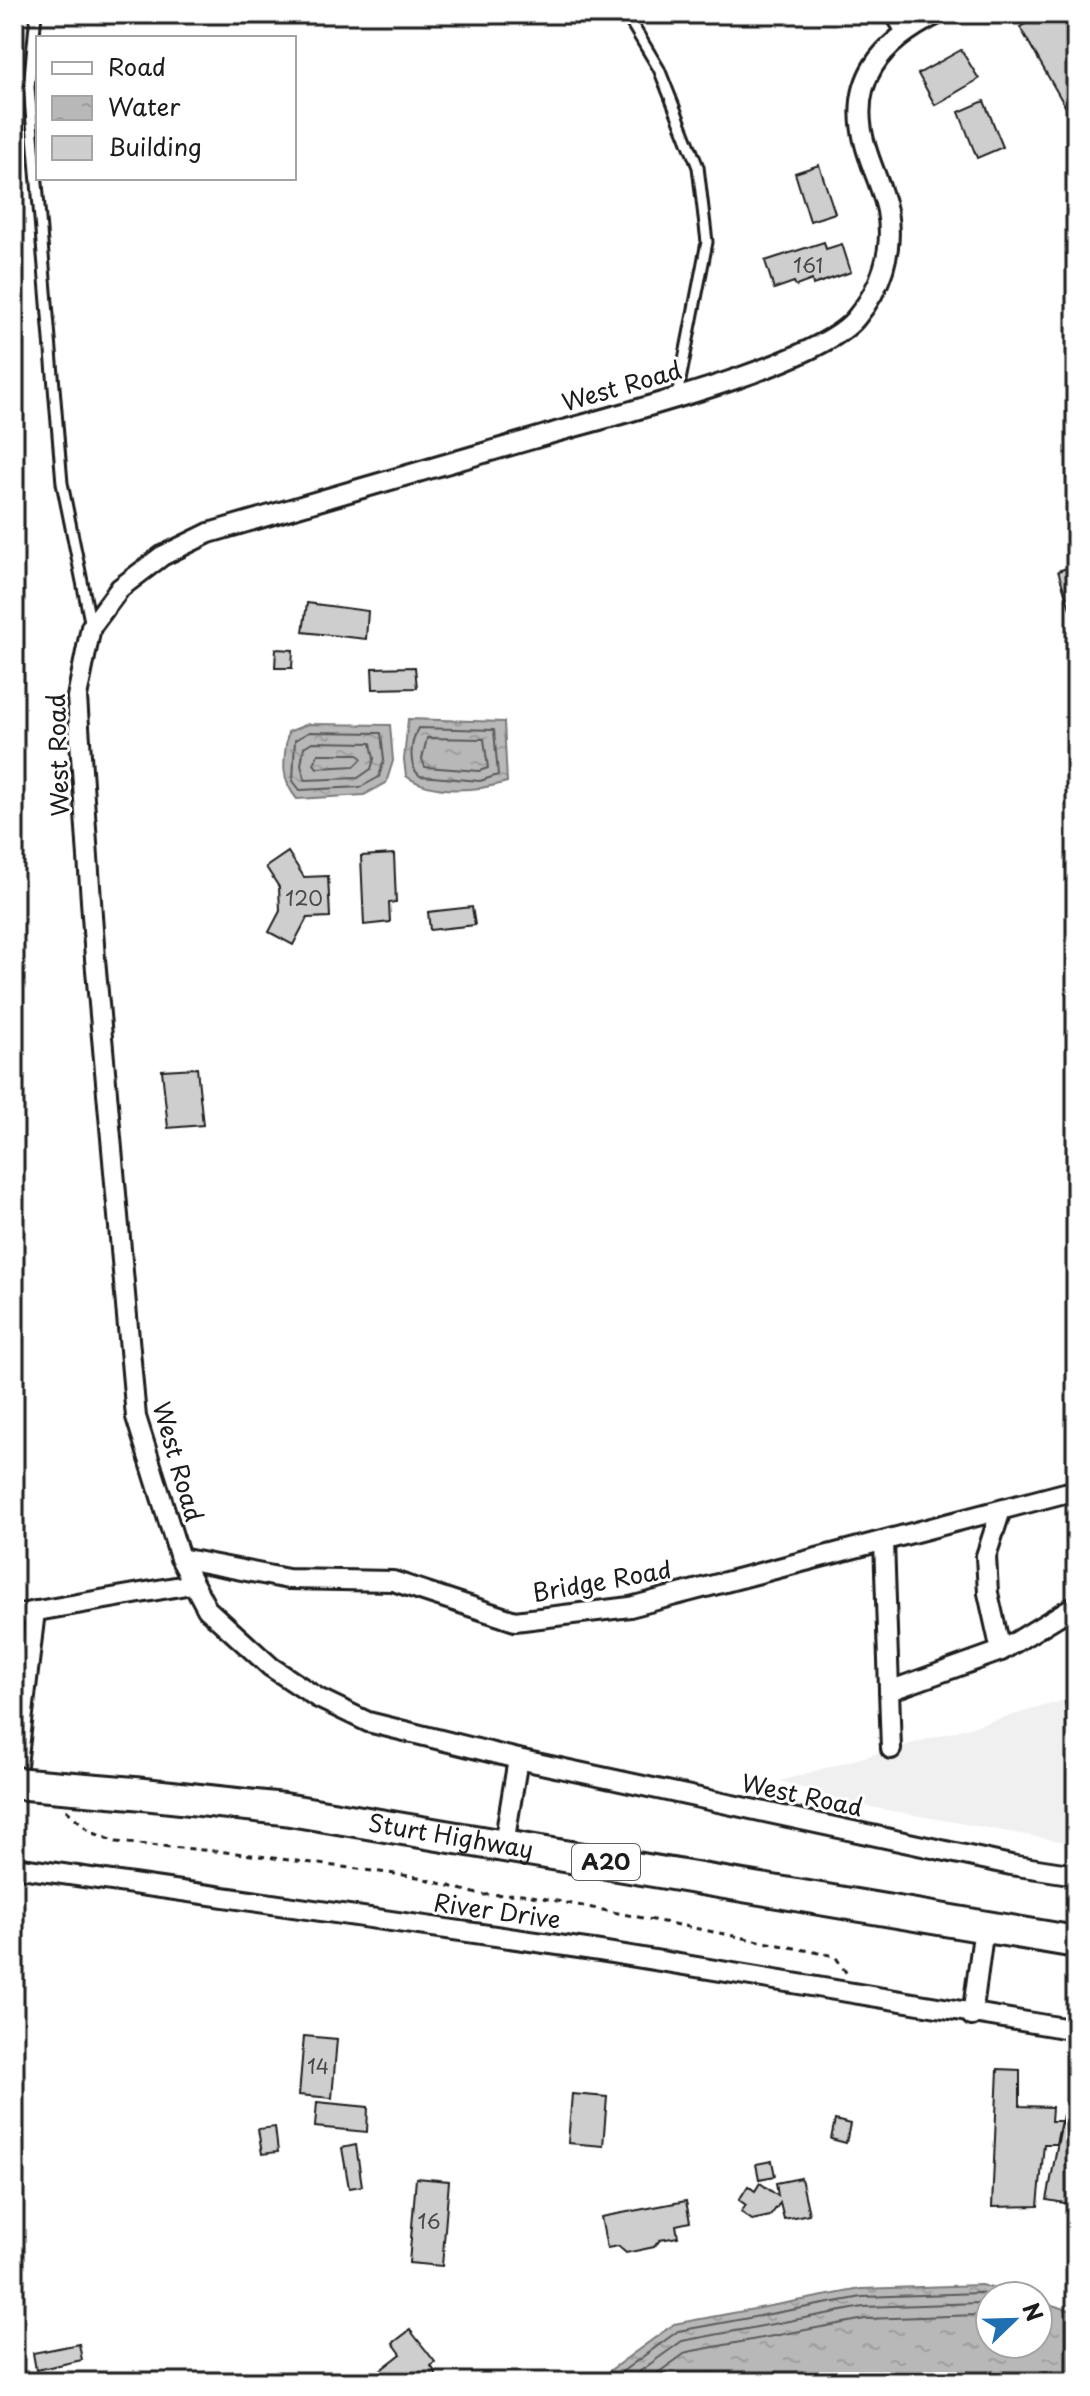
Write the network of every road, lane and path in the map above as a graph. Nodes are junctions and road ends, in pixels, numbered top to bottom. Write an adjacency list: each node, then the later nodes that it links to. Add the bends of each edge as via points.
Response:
1 (36, 14): 6 (lane, via 29,87)
2 (626, 14): 8 (lane, via 659,69 698,167 707,242)
3 (890, 14): 5 (lane)
4 (938, 14): 5 (street, West Road)
5 (902, 34): 8 (street, West Road, via 884,47 863,91 865,145 887,210 889,243 874,294 854,322 833,338)
6 (36, 171)
7 (37, 180): 9 (lane, via 62,483)
8 (677, 396): 9 (street, West Road, via 209,533 162,556 120,588)
9 (91, 627): 13 (street, West Road, via 77,697 136,1417)
10 (1073, 1495): 11 (street, Bridge Road)
11 (1001, 1510): 12 (street, Bridge Road); 18 (street, via 986,1556)
12 (884, 1541): 13 (street, Bridge Road, via 630,1607 515,1621 393,1581 288,1579); 19 (street)
13 (180, 1558): 14 (street, West Road)
14 (192, 1584): 16 (street); 21 (street, West Road, via 207,1609 271,1667 318,1698 368,1722)
15 (1076, 1605): 18 (street)
16 (35, 1611): 17 (street); 23 (street)
17 (14, 1615)
18 (1001, 1651): 19 (street)
19 (889, 1691): 20 (street)
20 (891, 1749)
21 (518, 1759): 25 (street); 27 (street, West Road)
22 (14, 1783): 25 (highway, Sturt Highway / A20, bridge, via 284,1809)
23 (14, 1796)
24 (62, 1804): 30 (path, via 91,1832 116,1842 418,1877 481,1895 522,1894 835,1956 847,1970)
25 (504, 1844): 28 (highway, Sturt Highway / A20)
26 (14, 1867): 30 (street, River Drive, via 600,1951)
27 (1076, 1875)
28 (984, 1927): 29 (highway, Sturt Highway / A20); 31 (street)
29 (1076, 1942)
30 (845, 1993): 31 (street, River Drive)
31 (972, 2016): 32 (street, River Drive)
32 (1076, 2030)

